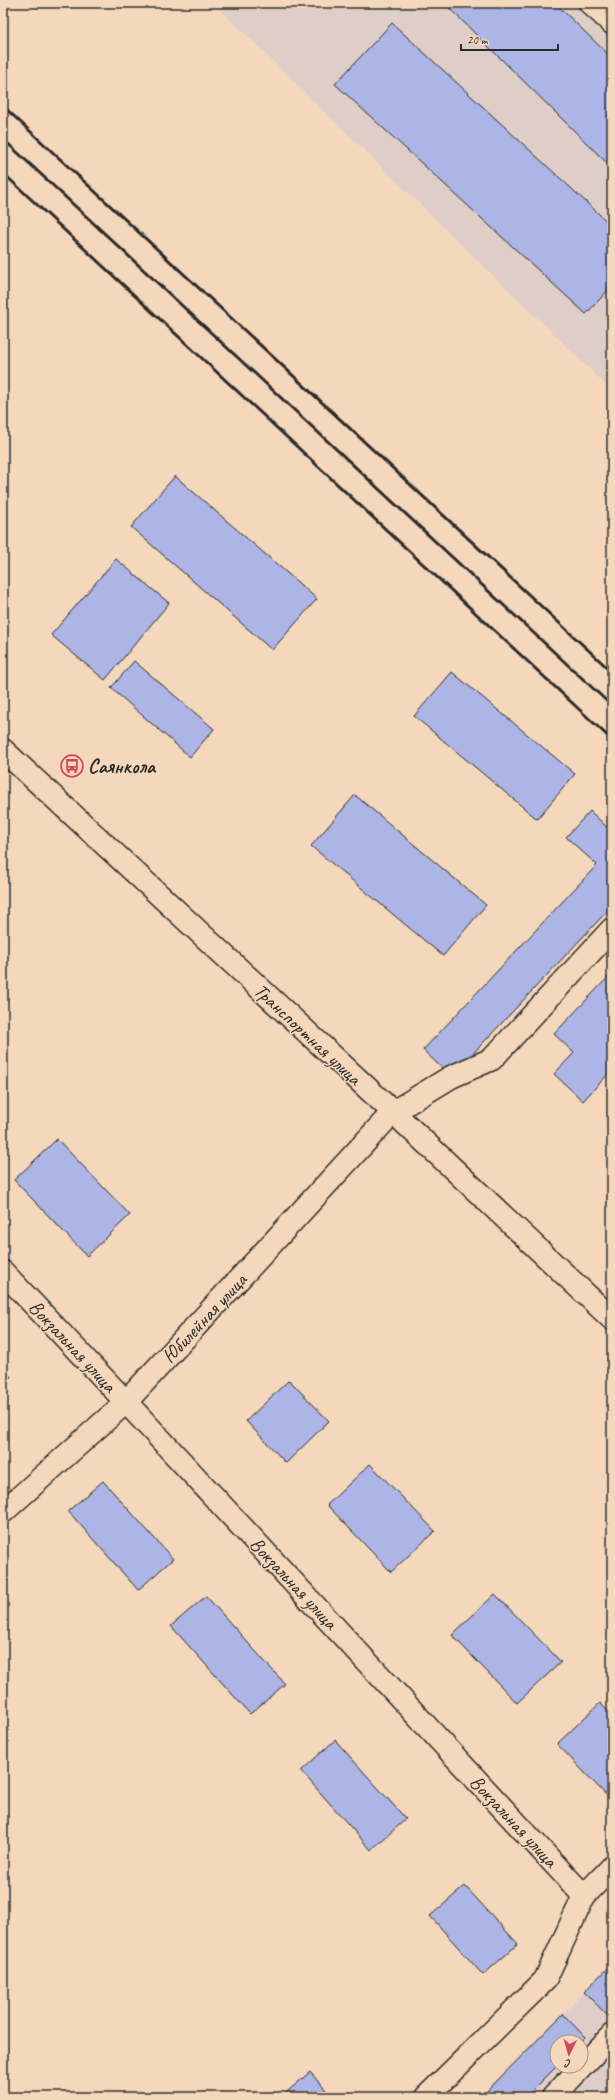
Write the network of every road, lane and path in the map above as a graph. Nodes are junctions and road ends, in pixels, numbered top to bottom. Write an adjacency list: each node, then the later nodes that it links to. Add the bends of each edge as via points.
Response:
1 (590, 3): 2 (street)
2 (612, 23)
3 (3, 750): 5 (street, Транспортная улица)
4 (612, 930): 5 (street, Юбилейная улица, via 492,1060 452,1077)
5 (393, 1112): 7 (street, Транспортная улица); 8 (street, Юбилейная улица)
6 (3, 1272): 8 (street, Вокзальная улица)
7 (612, 1319)
8 (126, 1402): 9 (street, Юбилейная улица); 11 (street, Вокзальная улица)
9 (3, 1512)
10 (612, 1867): 11 (street)
11 (584, 1896): 13 (street, via 545,1980)
12 (612, 2035): 14 (street)
13 (426, 2097)
14 (553, 2097)

